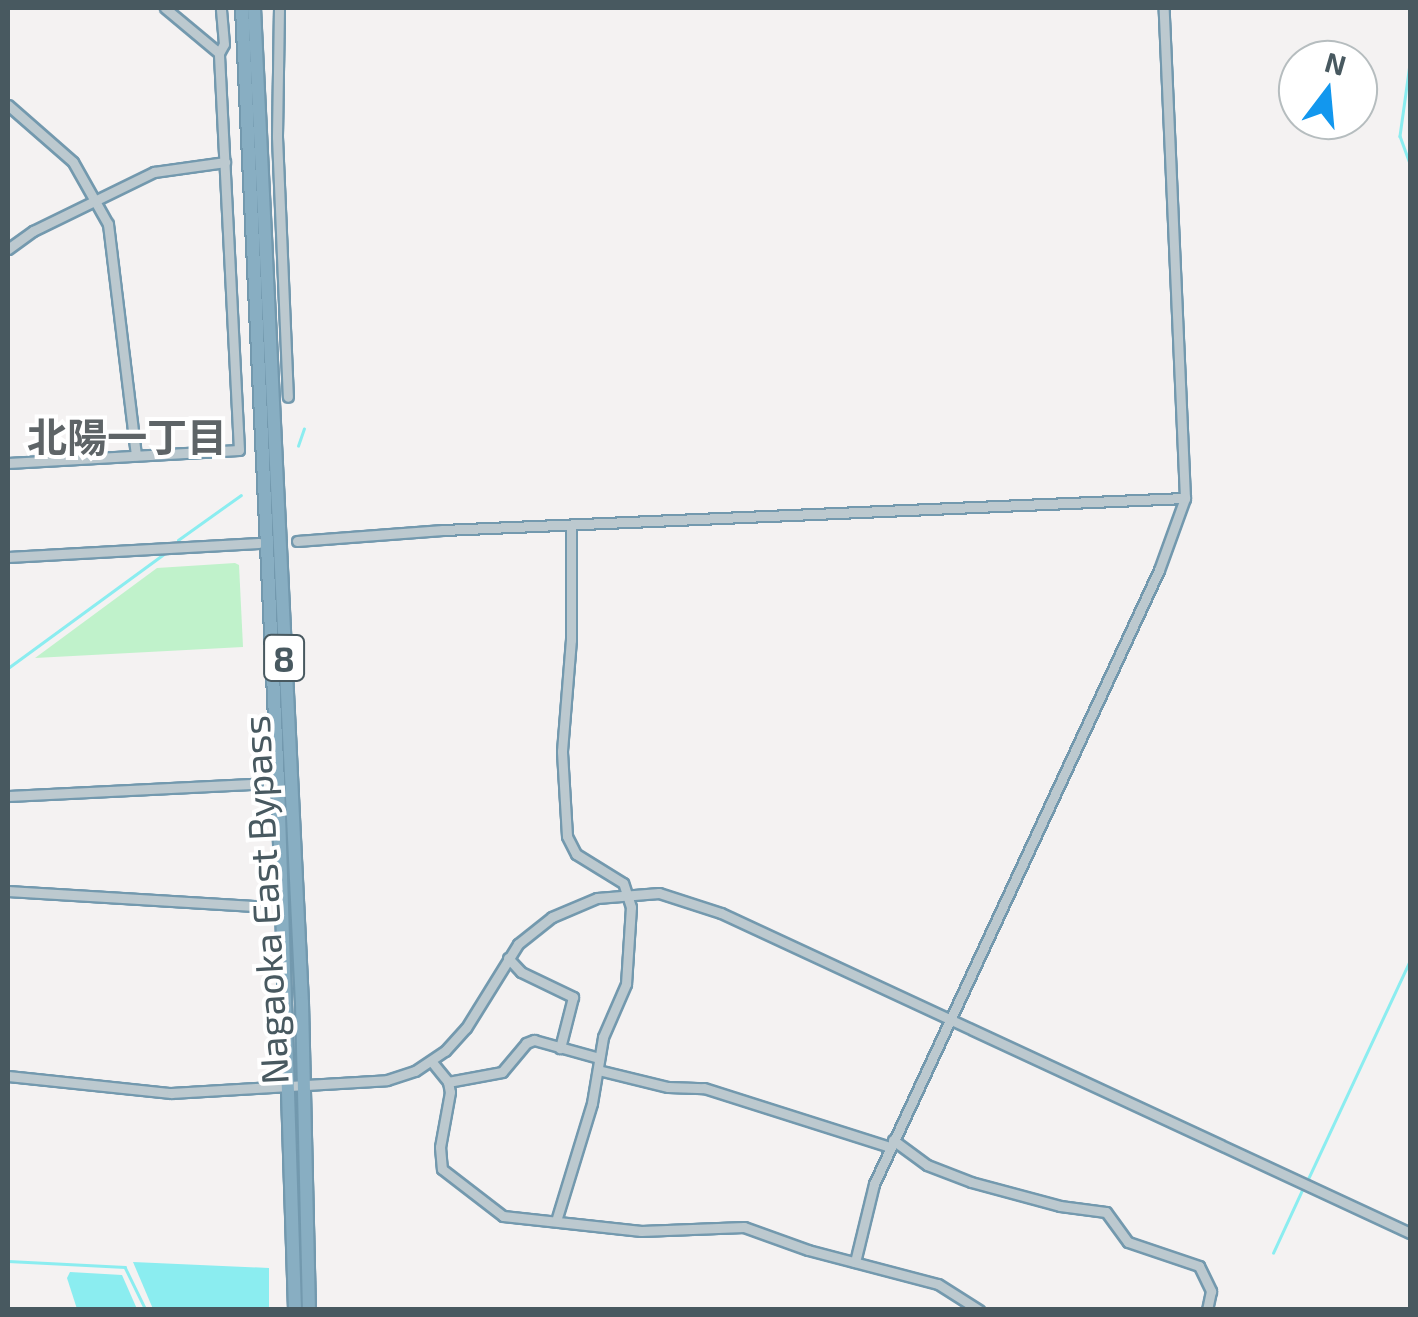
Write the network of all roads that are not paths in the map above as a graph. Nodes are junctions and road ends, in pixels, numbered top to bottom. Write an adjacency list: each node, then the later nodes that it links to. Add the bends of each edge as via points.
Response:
1 (165, 8): 7 (street)
2 (221, 8): 7 (street, via 224,44)
3 (242, 8): 33 (highway, Nagaoka East Bypass / 8)
4 (254, 8): 33 (highway, Nagaoka East Bypass / 8)
5 (279, 8): 12 (street, via 277,138)
6 (1164, 8): 15 (street)
7 (218, 52): 9 (street)
8 (8, 105): 10 (street, via 73,162)
9 (225, 162): 10 (street, via 166,168); 13 (street, via 239,450)
10 (97, 200): 11 (street); 13 (street, via 114,249)
11 (8, 249)
12 (288, 397)
13 (136, 455): 14 (street)
14 (8, 464)
15 (1185, 498): 16 (street); 26 (street, via 1159,570)
16 (572, 526): 17 (street); 23 (street, via 562,761 567,836 576,854 618,877)
17 (297, 541)
18 (259, 543): 19 (street)
19 (8, 557)
20 (257, 784): 21 (street)
21 (8, 796)
22 (8, 891): 24 (street)
23 (628, 893): 25 (street, via 582,902 552,917); 26 (street, via 697,902); 28 (street, via 626,984)
24 (254, 906)
25 (508, 958): 27 (street, via 573,997); 29 (street, via 466,1028)
26 (950, 1018): 34 (street); 36 (street)
27 (560, 1048): 28 (street); 32 (street, via 526,1043 502,1072)
28 (599, 1058): 30 (street)
29 (432, 1062): 32 (street); 33 (street, via 387,1080)
30 (598, 1070): 34 (street, via 668,1087 704,1088); 35 (street)
31 (8, 1076): 33 (street, via 172,1093)
32 (448, 1082): 35 (street, via 442,1169 503,1216)
33 (297, 1086): 38 (highway, Nagaoka East Bypass / 8); 39 (highway, Nagaoka East Bypass / 8)
34 (892, 1143): 37 (street, via 874,1184); 41 (street, via 971,1182 1106,1212 1128,1242 1199,1266 1211,1291)
35 (556, 1220): 37 (street, via 675,1232 744,1227)
36 (1410, 1233)
37 (855, 1262): 40 (street, via 938,1284)
38 (295, 1310)
39 (309, 1310)
40 (979, 1310)
41 (1207, 1310)

